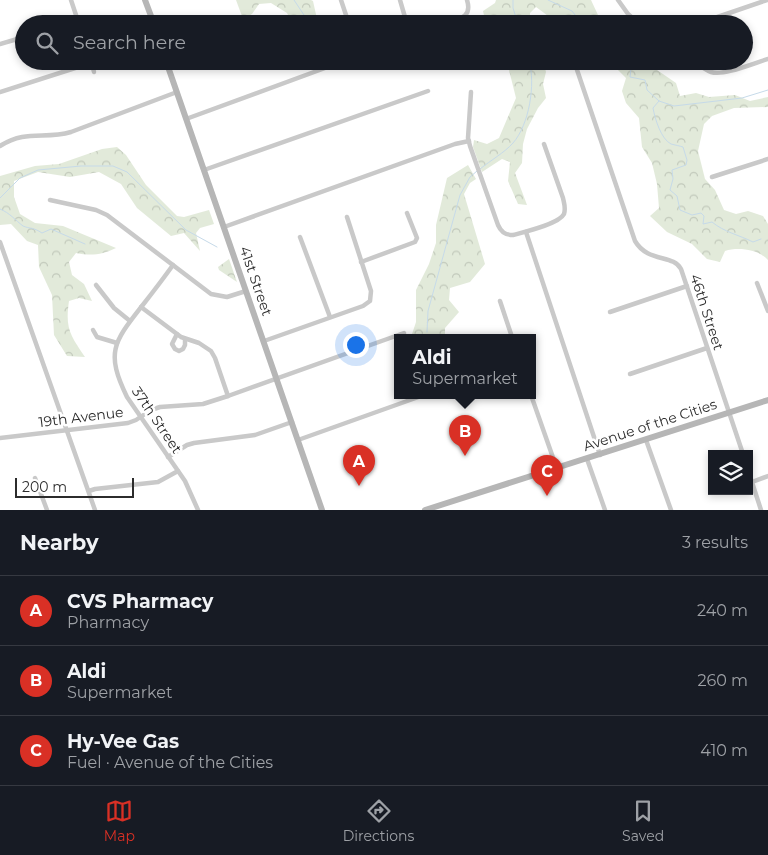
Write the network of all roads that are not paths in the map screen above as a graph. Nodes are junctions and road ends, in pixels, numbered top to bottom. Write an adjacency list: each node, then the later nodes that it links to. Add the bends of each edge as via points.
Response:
1 (71, 0): 8 (street)
2 (145, 0): 9 (street)
3 (341, 0): 10 (street)
4 (400, 0): 11 (street)
5 (467, 0): 12 (street, via 469,11)
6 (618, 0): 13 (street)
7 (768, 0): 14 (street)
8 (76, 15)
9 (151, 15)
10 (346, 15)
11 (404, 15)
12 (464, 15)
13 (629, 15)
14 (724, 15)
15 (15, 39): 16 (street)
16 (0, 44)
17 (768, 59): 18 (street)
18 (753, 64)
19 (68, 70): 26 (street)
20 (169, 70): 27 (street, 41st Street)
21 (319, 70): 29 (street)
22 (577, 70): 47 (street, 46th Street, via 636,241 651,256 678,264)
23 (708, 70): 24 (street, via 713,73)
24 (732, 70)
25 (428, 90): 34 (street)
26 (0, 92)
27 (177, 92): 29 (street, 41st Street); 32 (street, via 71,132 22,136)
28 (471, 92): 30 (street)
29 (186, 119): 34 (street, 41st Street)
30 (468, 142): 39 (street); 40 (street, via 502,232 513,235)
31 (544, 144): 40 (street, via 565,210 559,219)
32 (0, 146)
33 (768, 159): 35 (street)
34 (204, 170): 39 (street, 41st Street)
35 (712, 178)
36 (50, 200): 44 (street, via 108,215)
37 (407, 213): 43 (street, via 416,240)
38 (347, 217): 43 (street)
39 (224, 227): 48 (street, 41st Street)
40 (526, 232): 77 (street)
41 (300, 237): 53 (street)
42 (0, 242): 72 (street)
43 (361, 262): 53 (street, via 371,292 370,301)
44 (173, 265): 48 (street, via 215,295 227,297); 50 (street, 37th Street)
45 (757, 284): 51 (street)
46 (96, 285): 54 (street, via 114,308)
47 (687, 286): 52 (street); 62 (street, 46th Street)
48 (246, 291): 60 (street, 41st Street)
49 (500, 301): 57 (street)
50 (141, 307): 54 (street, 37th Street); 56 (street)
51 (768, 311)
52 (610, 312)
53 (330, 317): 60 (street)
54 (130, 321): 61 (street, 37th Street)
55 (93, 330): 61 (street, via 97,338)
56 (177, 334): 59 (street); 59 (street, via 172,344 175,349 184,350)
57 (511, 334)
58 (394, 337): 64 (street, 19th Avenue)
59 (185, 339): 65 (street, via 211,351)
60 (264, 342): 64 (street, 41st Street)
61 (117, 343): 70 (street, 37th Street, via 116,368 124,392)
62 (707, 348): 63 (street); 69 (street, 46th Street)
63 (630, 374)
64 (277, 379): 65 (street, 19th Avenue); 71 (street, 41st Street)
65 (228, 396): 70 (street, 19th Avenue, via 204,404 160,407)
66 (413, 399): 74 (street)
67 (533, 399): 80 (street)
68 (768, 400): 69 (street, Avenue of the Cities)
69 (729, 413): 75 (street, Avenue of the Cities); 76 (street, 46th Street)
70 (140, 418): 72 (street, 19th Avenue, via 128,423); 78 (street, 37th Street)
71 (292, 422): 74 (street, 41st Street); 78 (street, via 255,435 194,443)
72 (67, 430): 73 (street, 19th Avenue); 86 (street)
73 (0, 438)
74 (298, 440): 90 (street, 41st Street)
75 (646, 440): 77 (street, Avenue of the Cities); 93 (street)
76 (742, 450)
77 (600, 455): 79 (street, Avenue of the Cities)
78 (168, 456): 81 (street, 37th Street)
79 (587, 459): 80 (street, Avenue of the Cities); 92 (street)
80 (557, 469): 91 (street, Avenue of the Cities)
81 (178, 471): 86 (street, via 158,482); 89 (street, 37th Street)
82 (768, 476): 84 (street)
83 (35, 478): 87 (street)
84 (753, 482)
85 (753, 485): 94 (street)
86 (89, 491): 88 (street)
87 (47, 510)
88 (95, 510)
89 (198, 510)
90 (322, 510)
91 (425, 510)
92 (605, 510)
93 (671, 510)
94 (761, 510)

